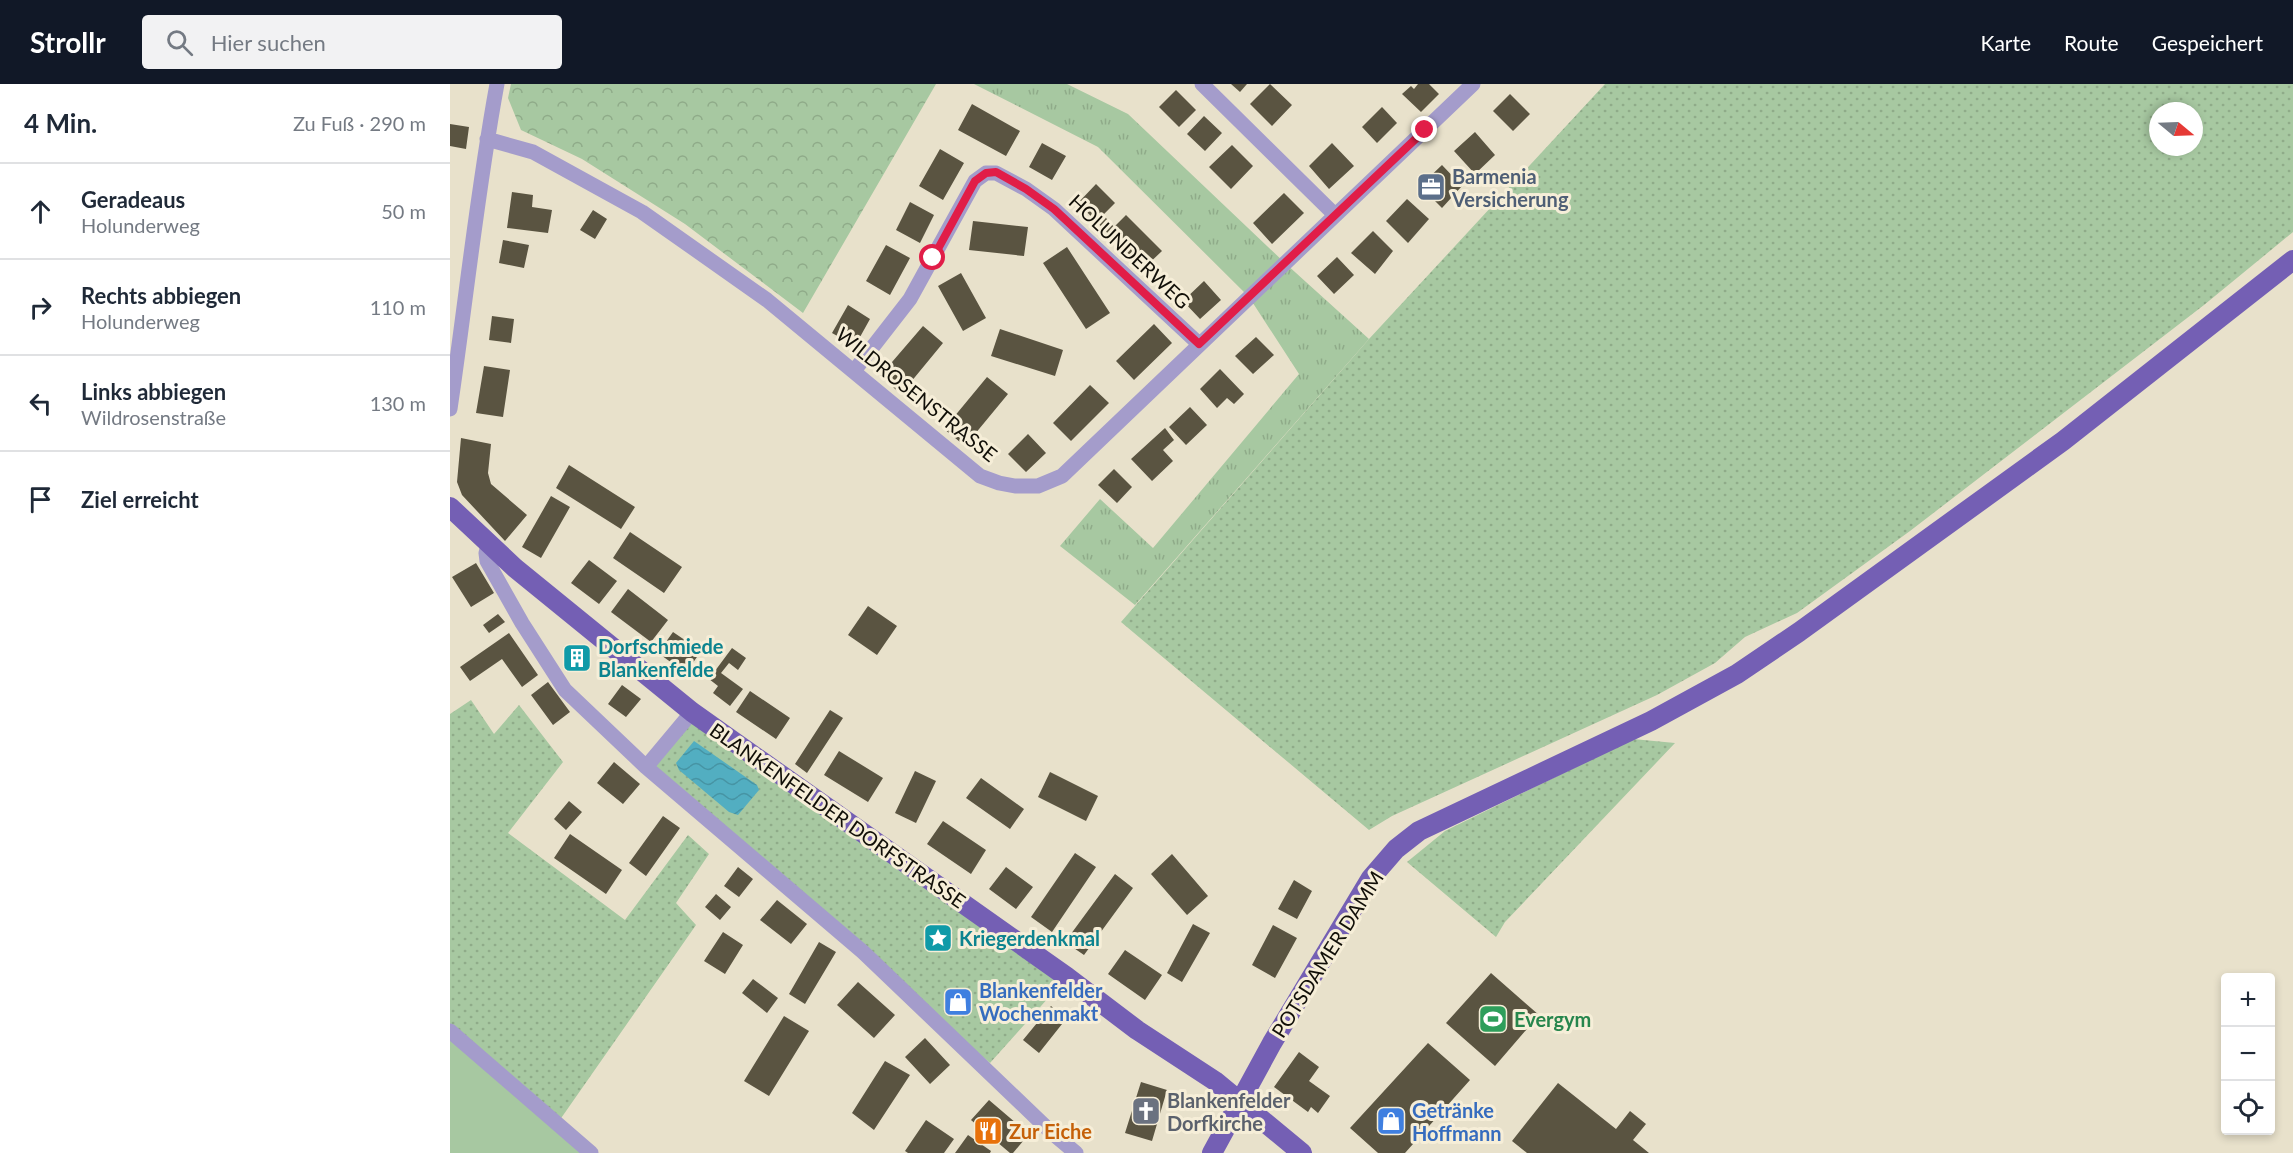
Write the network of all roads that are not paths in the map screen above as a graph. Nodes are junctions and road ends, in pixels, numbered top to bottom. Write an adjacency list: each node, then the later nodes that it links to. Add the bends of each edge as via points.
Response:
1 (497, 84): 4 (street)
2 (1202, 84): 5 (street)
3 (1473, 84): 5 (street, WILDROSENSTRASSE)
4 (487, 139): 8 (street, WILDROSENSTRASSE, via 533,152 642,212 767,300); 9 (street)
5 (1335, 215): 7 (street, WILDROSENSTRASSE)
6 (2293, 260): 15 (main road, POTSDAMER DAMM, via 2063,441 1755,662 1651,721 1419,831 1396,849 1371,878)
7 (1199, 344): 8 (street, WILDROSENSTRASSE, via 1080,461 1062,476 1038,486 1015,486 980,476); 8 (street, HOLUNDERWEG, via 1054,209 996,172 986,173 975,181 910,299)
8 (854, 371)
9 (450, 409)
10 (450, 507): 11 (main road, BLANKENFELDER DORFSTRASSE)
11 (489, 544): 12 (main road, BLANKENFELDER DORFSTRASSE); 13 (street, via 488,561 564,690)
12 (692, 712): 13 (street, BLANKENFELDER DORFSTRASSE); 15 (main road, BLANKENFELDER DORFSTRASSE)
13 (646, 767): 17 (street, via 863,952)
14 (450, 1032): 16 (street)
15 (1241, 1101): 18 (main road, POTSDAMER DAMM); 19 (main road, BLANKENFELDER DORFSTRASSE)
16 (591, 1153)
17 (1076, 1153)
18 (1212, 1153)
19 (1302, 1153)

